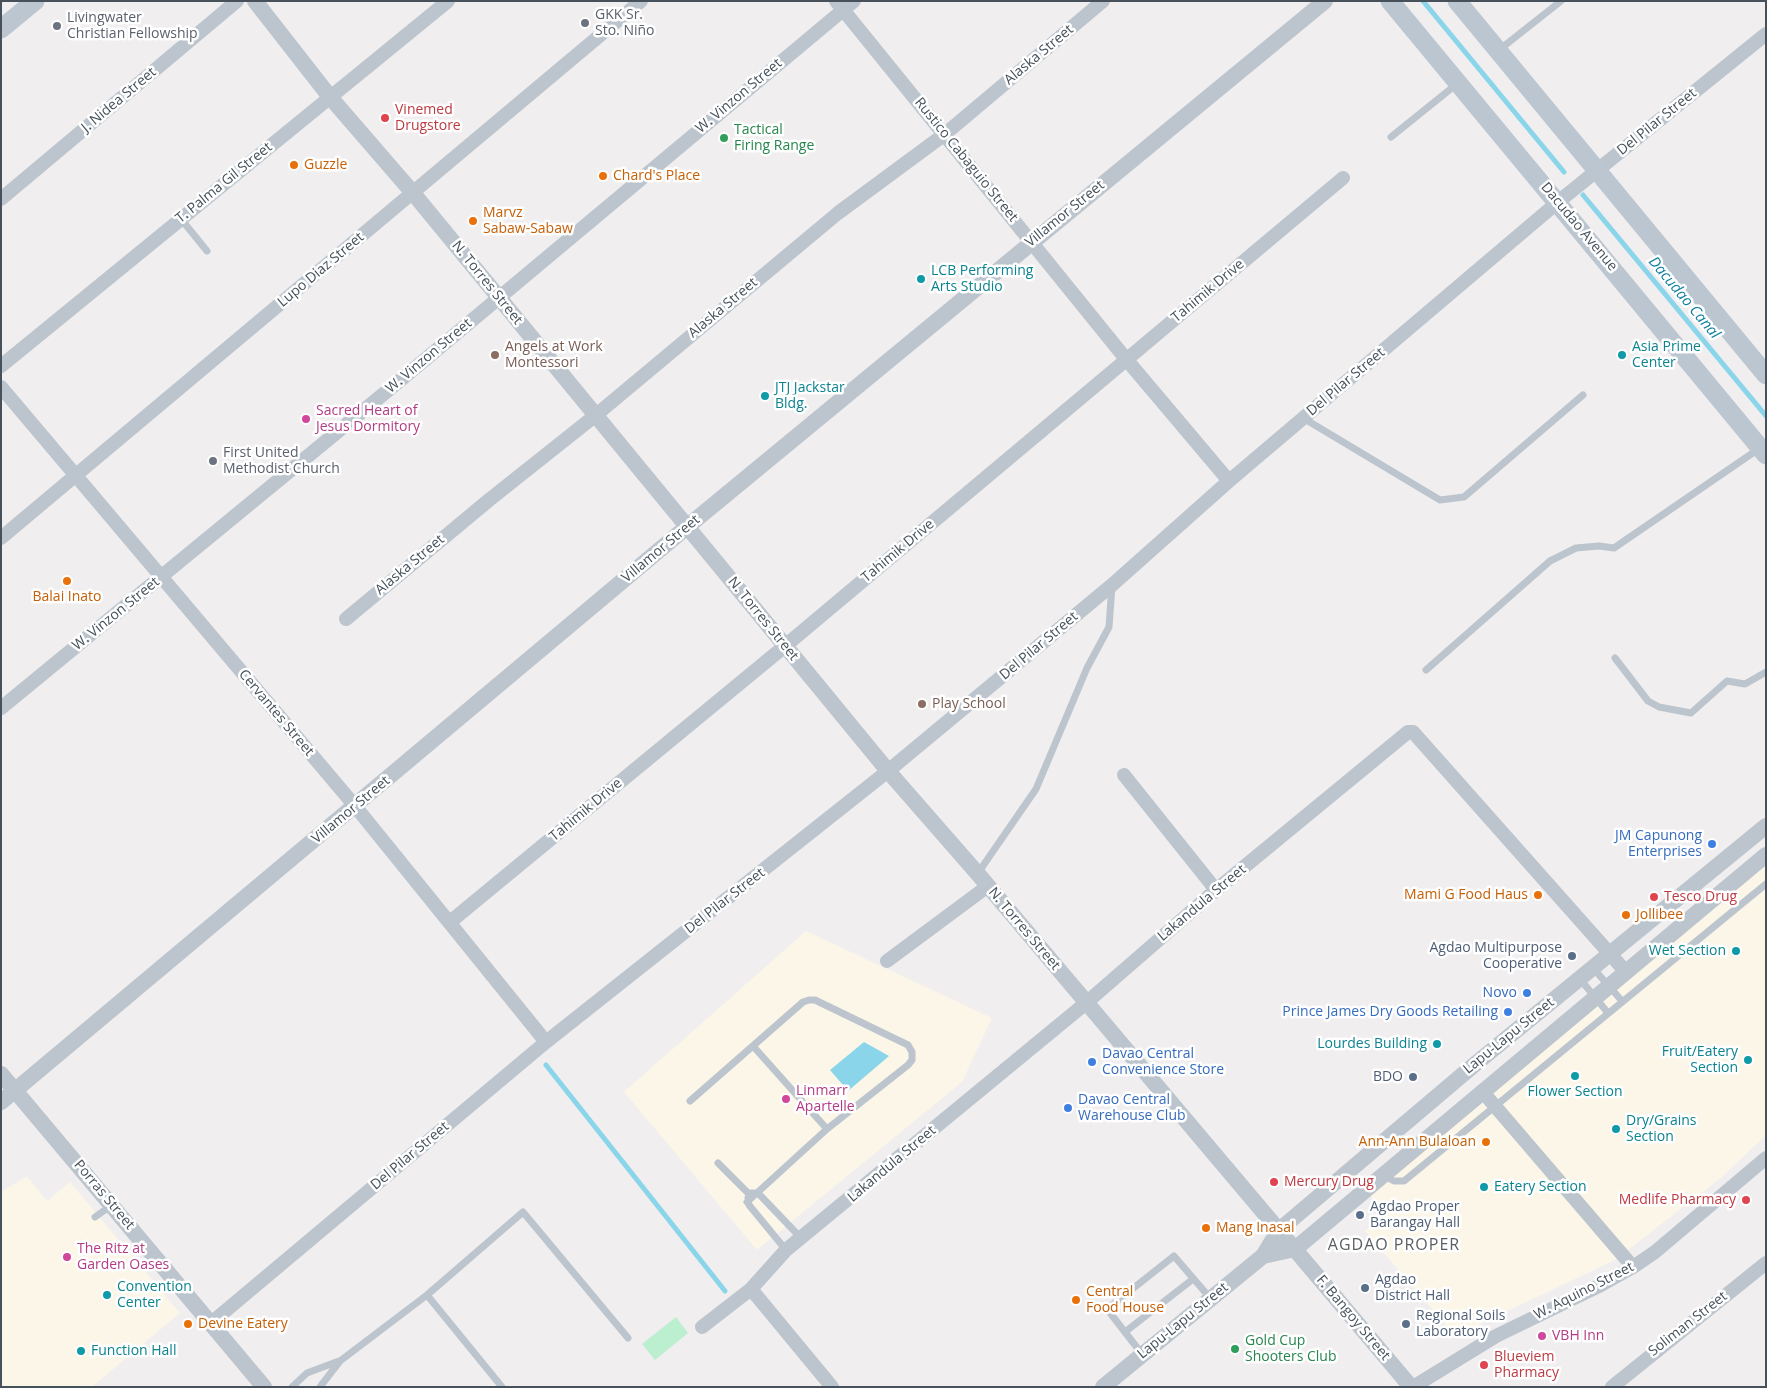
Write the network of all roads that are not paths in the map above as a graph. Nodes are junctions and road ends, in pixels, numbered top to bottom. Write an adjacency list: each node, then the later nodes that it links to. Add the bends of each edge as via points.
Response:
1 (35, 1): 12 (main road)
2 (237, 1): 22 (street, J. Nidea Street)
3 (254, 1): 16 (street, N. Torres Street)
4 (448, 1): 16 (street, T. Palma Gil Street)
5 (641, 1): 21 (street, Lupo Diaz Street)
6 (1103, 1): 17 (street, Alaska Street)
7 (1324, 1): 25 (street, Villamor Street)
8 (1390, 1): 15 (main road, Dacudao Avenue)
9 (1457, 1): 14 (main road)
10 (1561, 1): 14 (lane)
11 (845, 4): 17 (street, Rustico Cabaguio Street); 27 (street, W. Vinzon Street)
12 (1, 29)
13 (1766, 34): 19 (street, Del Pilar Street)
14 (1497, 52): 19 (main road)
15 (1458, 82): 18 (lane); 23 (main road, Dacudao Avenue)
16 (330, 96): 21 (street, N. Torres Street); 24 (street, T. Palma Gil Street)
17 (945, 134): 25 (street, Rustico Cabaguio Street); 33 (street, Alaska Street, via 838,212)
18 (1391, 137)
19 (1597, 170): 23 (street, Del Pilar Street); 30 (main road)
20 (1343, 178): 28 (street, Tahimik Drive)
21 (413, 193): 27 (street, N. Torres Street); 36 (street, Lupo Diaz Street)
22 (1, 199)
23 (1558, 202): 34 (street, Del Pilar Street); 35 (main road, Dacudao Avenue)
24 (181, 219): 26 (lane); 29 (street, T. Palma Gil Street)
25 (1032, 241): 28 (street, Rustico Cabaguio Street); 38 (street, Villamor Street)
26 (207, 251)
27 (498, 298): 33 (street, N. Torres Street); 40 (street, W. Vinzon Street)
28 (1126, 358): 37 (street, Rustico Cabaguio Street); 43 (street, Tahimik Drive)
29 (1, 366)
30 (1766, 375)
31 (1, 387): 36 (street, Cervantes Street)
32 (1583, 395): 34 (lane, via 1464,497 1440,500)
33 (596, 415): 38 (street, N. Torres Street); 42 (street, Alaska Street)
34 (1303, 418): 37 (street, Del Pilar Street)
35 (1764, 449): 45 (lane, via 1614,548 1576,548 1550,561)
36 (75, 476): 39 (street, Lupo Diaz Street); 40 (street, Cervantes Street)
37 (1229, 481): 41 (street, Del Pilar Street)
38 (688, 526): 43 (street, N. Torres Street); 50 (street, Villamor Street)
39 (1, 538)
40 (160, 578): 47 (street, W. Vinzon Street); 50 (street, Cervantes Street)
41 (1112, 585): 48 (street, Del Pilar Street); 53 (lane, via 1109,626 1087,668 1036,789)
42 (346, 619)
43 (785, 646): 48 (street, N. Torres Street); 56 (street, Tahimik Drive)
44 (1615, 658): 46 (lane, via 1648,702 1691,713 1727,681 1745,684)
45 (1426, 670)
46 (1766, 672)
47 (1, 708)
48 (888, 771): 53 (street, N. Torres Street); 66 (street, Del Pilar Street)
49 (1124, 775): 55 (street)
50 (355, 806): 56 (street, Cervantes Street); 69 (street, Villamor Street)
51 (1766, 826): 57 (street, Lapu-Lapu Street)
52 (1766, 855): 59 (street, Lapu-Lapu Street)
53 (983, 880): 58 (street); 64 (street, N. Torres Street)
54 (1766, 884): 63 (lane)
55 (1216, 890): 57 (street, Lakandula Street, via 1408,732 1414,732); 64 (street, Lakandula Street)
56 (450, 922): 66 (street, Cervantes Street)
57 (1609, 953): 59 (street, Lakandula Street); 60 (street, Lapu-Lapu Street)
58 (886, 961)
59 (1626, 972): 61 (street, Lapu-Lapu Street)
60 (1586, 973): 61 (lane); 62 (lane); 83 (street, Lapu-Lapu Street)
61 (1608, 987): 62 (street, Lapu-Lapu Street); 63 (lane)
62 (1596, 998): 65 (lane); 70 (street, Lapu-Lapu Street)
63 (1622, 1001): 65 (lane)
64 (1086, 1003): 83 (street, N. Torres Street); 84 (street, Lakandula Street)
65 (1608, 1012): 73 (lane)
66 (546, 1042): 94 (street, Del Pilar Street)
67 (753, 1046): 71 (lane); 74 (lane); 74 (lane, via 803,1002 810,1000 908,1045 912,1060 908,1065)
68 (1, 1074): 69 (street, Porras Street)
69 (15, 1090): 72 (street, Villamor Street); 81 (street, Porras Street)
70 (1482, 1091): 73 (street); 77 (street, Lapu-Lapu Street)
71 (690, 1101)
72 (1, 1102)
73 (1494, 1106): 77 (lane, via 1404,1181 1394,1181); 89 (street)
74 (828, 1129): 79 (lane)
75 (1766, 1158): 89 (street, W. Aquino Street, via 1656,1252)
76 (718, 1164): 78 (lane)
77 (1383, 1175): 86 (street, Lapu-Lapu Street)
78 (748, 1193): 79 (lane); 80 (lane)
79 (758, 1193): 80 (lane); 84 (lane)
80 (747, 1202): 85 (lane)
81 (112, 1204): 82 (lane); 94 (street, Porras Street)
82 (95, 1217)
83 (1278, 1231): 86 (street, F. Bangoy Street); 87 (street, Lapu-Lapu Street)
84 (801, 1238): 85 (street, Lakandula Street)
85 (786, 1250): 91 (street, Lakandula Street)
86 (1295, 1250): 87 (street, Lapu-Lapu Street); 106 (street, F. Bangoy Street)
87 (1263, 1256): 93 (street, Lapu-Lapu Street)
88 (1766, 1263): 107 (street, Soliman Street)
89 (1633, 1267): 106 (street, W. Aquino Street, via 1496,1336)
90 (1193, 1280): 93 (lane); 96 (lane); 96 (lane, via 1174,1256 1108,1309)
91 (751, 1289): 95 (street, Lakandula Street); 104 (street)
92 (427, 1295): 97 (lane, via 523,1212); 99 (lane); 103 (lane)
93 (1211, 1299): 98 (street, Lapu-Lapu Street)
94 (211, 1323): 100 (street, Porras Street)
95 (702, 1327)
96 (1126, 1332): 98 (lane)
97 (628, 1338)
98 (1143, 1354): 105 (street, Lapu-Lapu Street)
99 (340, 1361): 101 (lane, via 307,1373); 102 (lane)
100 (264, 1387)
101 (292, 1387)
102 (320, 1387)
103 (502, 1387)
104 (832, 1387)
105 (1103, 1387)
106 (1412, 1387)
107 (1612, 1387)

